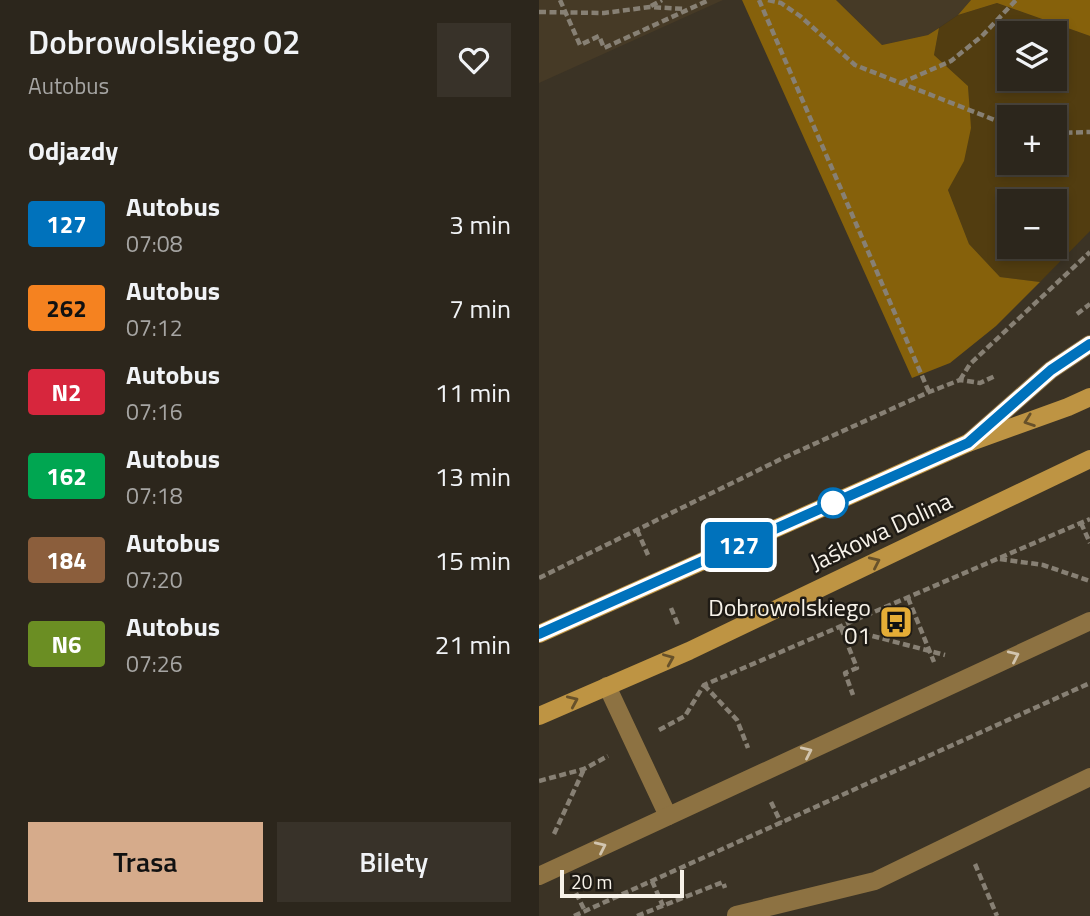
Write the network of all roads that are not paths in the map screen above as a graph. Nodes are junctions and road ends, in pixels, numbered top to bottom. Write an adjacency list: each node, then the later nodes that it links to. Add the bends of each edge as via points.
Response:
1 (1090, 344): 3 (street, via 1051,370)
2 (1090, 397): 3 (street, Jaśkowa Dolina, one-way to 3)
3 (968, 443): 6 (street, Jaśkowa Dolina)
4 (1090, 459): 7 (street, Jaśkowa Dolina, one-way to 4)
5 (1090, 621): 10 (street, one-way to 5)
6 (539, 634)
7 (607, 687): 8 (street, Jaśkowa Dolina, one-way to 7); 10 (street)
8 (539, 716)
9 (1090, 777): 12 (street, via 875,881)
10 (668, 816): 11 (street, one-way to 10)
11 (539, 876)
12 (733, 906)

